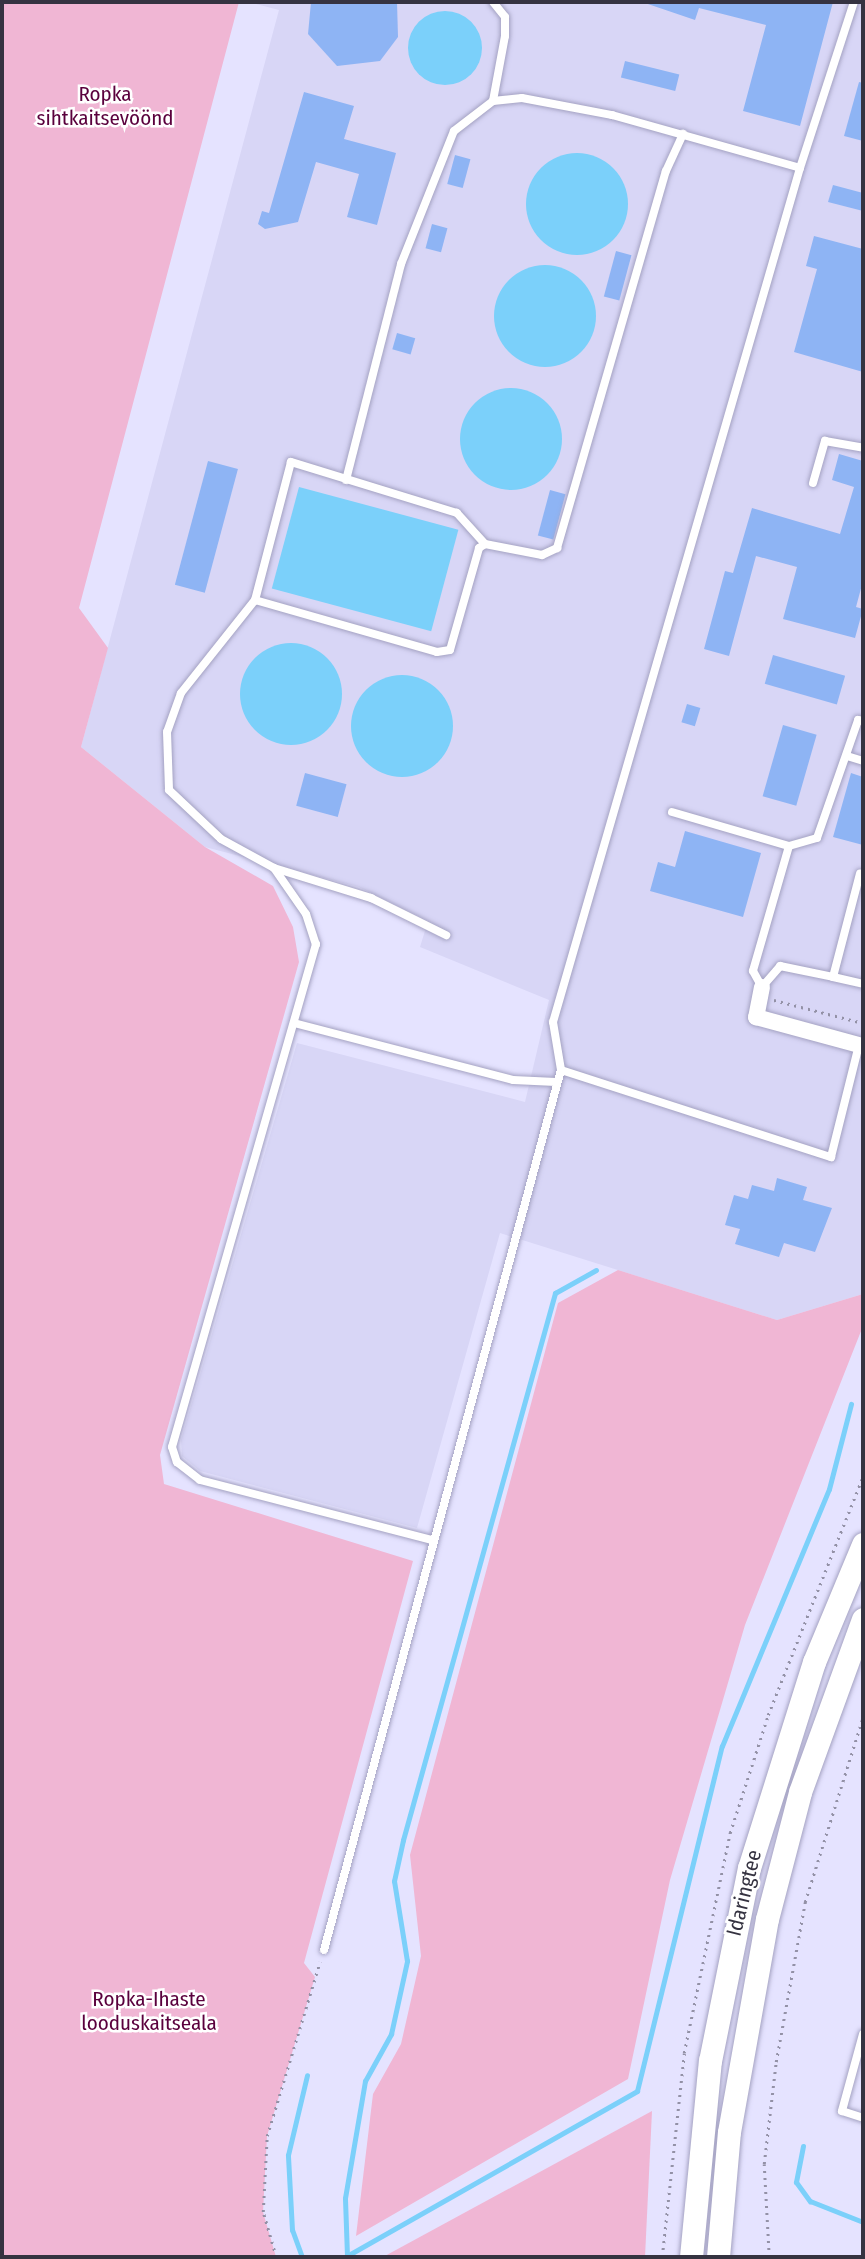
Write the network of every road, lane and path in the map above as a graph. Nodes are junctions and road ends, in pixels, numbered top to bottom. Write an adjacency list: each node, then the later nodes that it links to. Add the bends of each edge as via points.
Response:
1 (493, 2): 3 (lane, via 505,17)
2 (854, 2): 5 (lane)
3 (493, 101): 4 (lane, via 522,98); 7 (lane, via 454,131 401,264)
4 (683, 134): 5 (lane); 9 (lane, via 666,171 557,548 542,555)
5 (800, 168): 25 (lane, via 553,1022)
6 (863, 448): 8 (lane, via 825,441)
7 (346, 480): 9 (lane, via 457,513); 10 (lane, via 291,462)
8 (813, 483)
9 (485, 544): 10 (lane, via 450,649 437,652)
10 (255, 600): 16 (lane, via 181,694 166,733 163,766 169,790 186,810)
11 (863, 721): 12 (lane, via 858,720)
12 (847, 756): 13 (lane); 15 (lane, via 817,838)
13 (863, 761)
14 (672, 812): 15 (lane)
15 (789, 846): 21 (lane, via 753,971)
16 (274, 868): 18 (lane, via 371,898); 22 (lane, via 314,932)
17 (860, 873): 19 (lane)
18 (446, 935)
19 (833, 977): 20 (lane); 21 (lane, via 780,966)
20 (863, 984)
21 (762, 991): 23 (path); 24 (street, via 756,1017)
22 (294, 1023): 26 (lane, via 513,1080); 27 (lane, via 172,1447 177,1462 200,1480)
23 (863, 1023)
24 (861, 1046): 25 (lane, via 831,1157)
25 (561, 1070): 26 (lane)
26 (556, 1082): 27 (lane)
27 (432, 1540): 31 (lane)
28 (863, 1544): 35 (main road, Idaringtee, via 814,1662 749,1868 710,2061)
29 (863, 1619): 36 (main road, Idaringtee, via 800,1792 767,1919 729,2132)
30 (863, 1717): 37 (path, via 805,1902 776,2062 764,2164)
31 (324, 1950): 34 (path, via 267,2136 263,2212)
32 (863, 2035): 33 (lane, via 842,2112)
33 (863, 2118)
34 (276, 2257)
35 (691, 2257)
36 (718, 2257)
37 (769, 2257)

